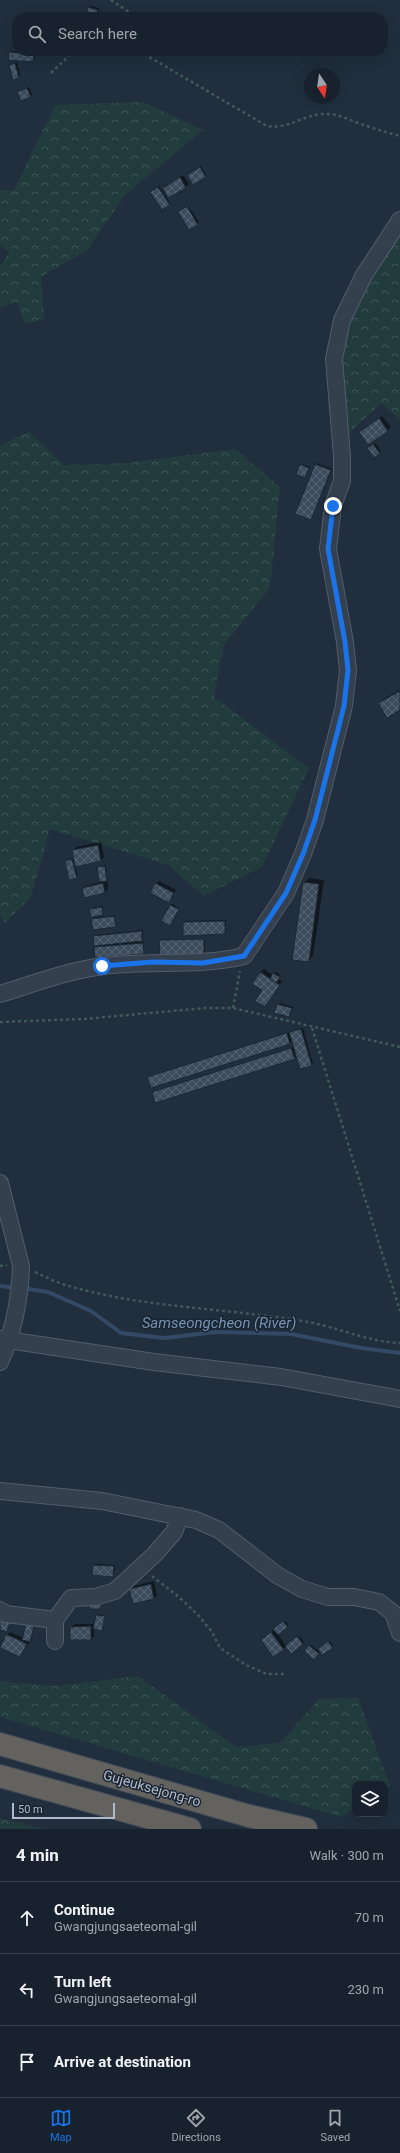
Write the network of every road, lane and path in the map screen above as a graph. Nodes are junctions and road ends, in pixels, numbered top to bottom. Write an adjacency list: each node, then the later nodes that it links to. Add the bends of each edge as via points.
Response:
1 (111, 0): 2 (path)
2 (129, 12)
3 (69, 56): 5 (path)
4 (148, 56): 6 (path, via 267,126 278,128 325,113 342,116)
5 (51, 73)
6 (400, 136)
7 (400, 220): 8 (street, via 364,275 342,320 334,360 342,481 333,506 328,549 348,670 344,706 317,813 303,854 286,893)
8 (244, 956): 9 (street, via 203,963 153,962 102,966); 10 (path)
9 (0, 994)
10 (233, 1008): 11 (path, via 205,1008 84,1019); 12 (path)
11 (0, 1022)
12 (312, 1028): 13 (path); 16 (path)
13 (400, 1047)
14 (0, 1184): 15 (street)
15 (21, 1272): 17 (street); 18 (path, via 104,1294 177,1306 303,1321 351,1334)
16 (400, 1311)
17 (7, 1335): 19 (street); 20 (street, via 154,1362 281,1377)
18 (400, 1343)
19 (0, 1362)
20 (400, 1399)
21 (0, 1491): 22 (street, via 102,1501)
22 (180, 1516): 23 (street, via 174,1532); 26 (street, via 219,1530 277,1575 302,1589 328,1597 354,1597 379,1602 393,1612)
23 (139, 1570): 25 (street, via 115,1591 95,1597 71,1598); 28 (path, via 154,1577 179,1597 212,1632 220,1648 267,1674)
24 (0, 1610): 25 (street, via 6,1614)
25 (55, 1620): 27 (street)
26 (400, 1633)
27 (55, 1641)
28 (284, 1674)
29 (0, 1744): 32 (highway, Gujeuksejong-ro, via 249,1816)
30 (0, 1776): 31 (highway, Gujeuksejong-ro)
31 (190, 1829)
32 (306, 1829)

